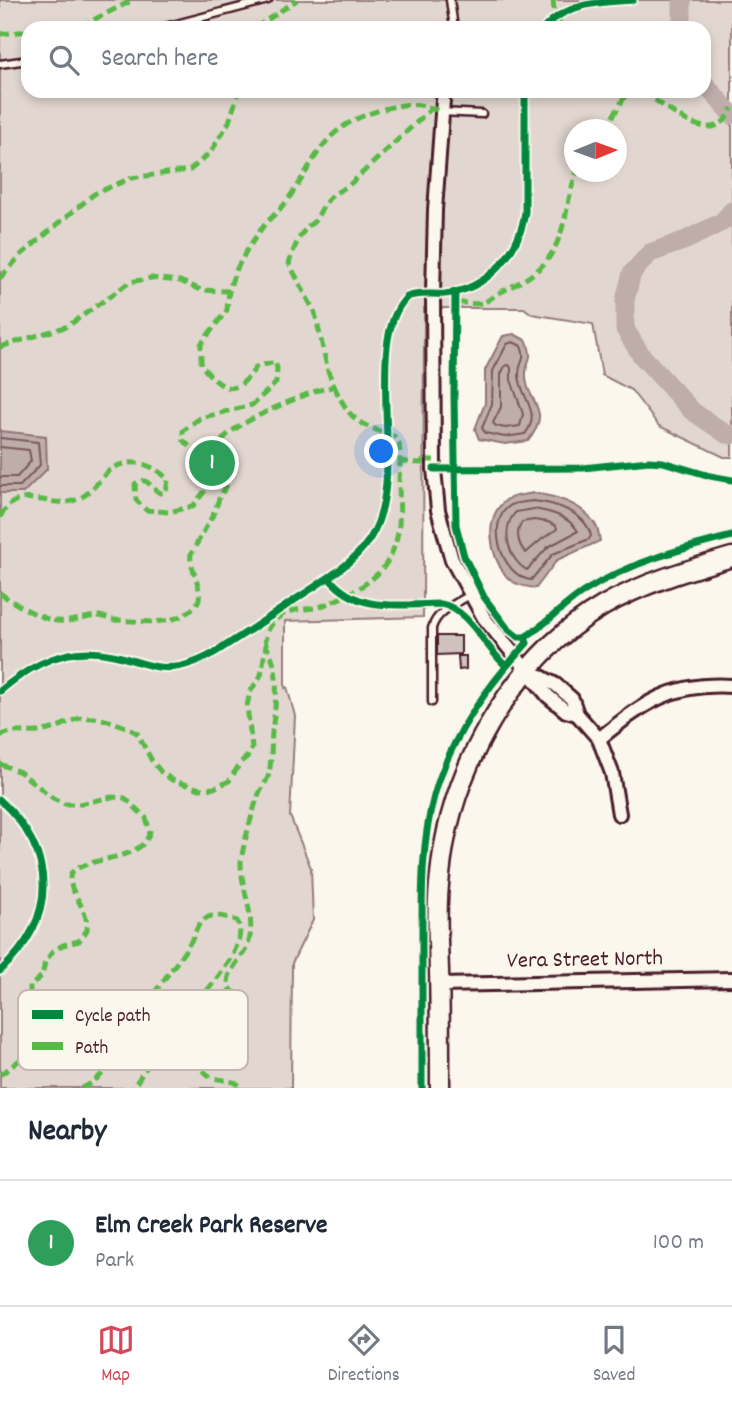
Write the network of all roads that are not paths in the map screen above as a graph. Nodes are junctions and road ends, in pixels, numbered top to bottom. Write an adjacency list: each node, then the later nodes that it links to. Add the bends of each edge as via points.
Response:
1 (268, 0): 3 (lane)
2 (450, 0): 4 (lane)
3 (188, 21)
4 (453, 21)
5 (21, 61): 6 (lane)
6 (0, 64)
7 (443, 101): 8 (lane); 10 (street, via 433,293 434,483 447,545)
8 (482, 114)
9 (732, 556): 11 (main road, via 616,599 566,632)
10 (470, 595): 11 (street); 13 (lane, via 434,621)
11 (529, 670): 14 (street, via 548,696 566,711 577,713); 17 (main road, via 481,742 451,816 438,891)
12 (732, 686): 14 (street, via 677,689 639,707)
13 (432, 702)
14 (599, 739): 15 (street, via 612,773)
15 (619, 814)
16 (732, 979): 17 (street, Vera Street North)
17 (439, 985): 18 (main road)
18 (440, 1088)

